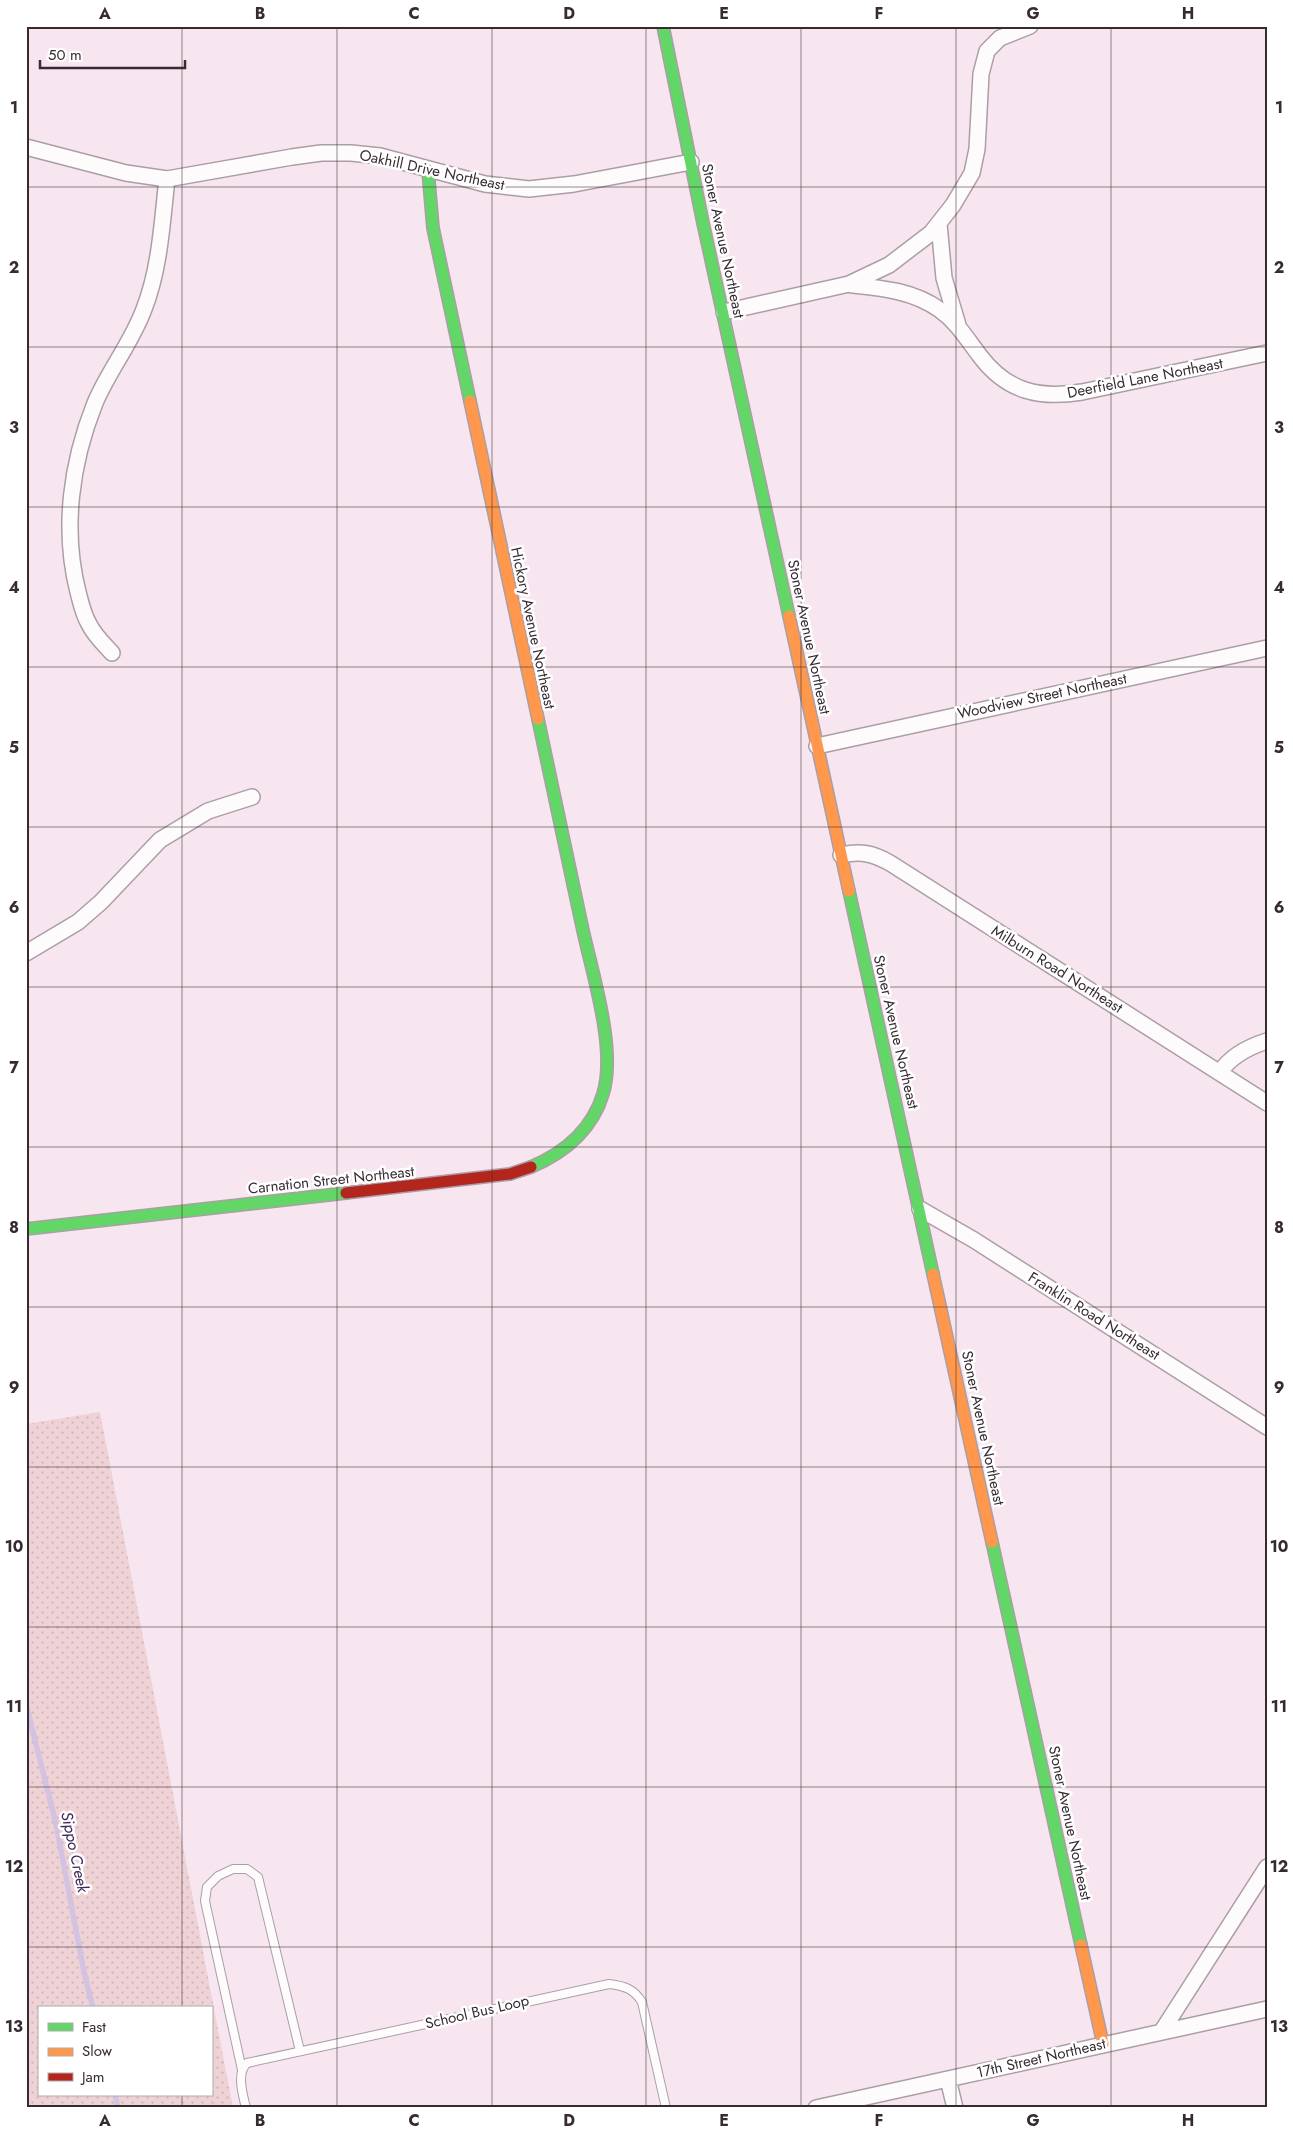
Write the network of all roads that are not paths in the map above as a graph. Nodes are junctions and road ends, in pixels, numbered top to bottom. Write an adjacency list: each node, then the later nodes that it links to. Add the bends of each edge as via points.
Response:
1 (663, 26): 4 (street, Stoner Avenue Northeast)
2 (1030, 26): 7 (street, via 1000,38 987,51 981,74 977,149 972,172)
3 (26, 147): 6 (street, Oakhill Drive Northeast, via 126,173)
4 (691, 162): 5 (street, Oakhill Drive Northeast, via 529,189 484,184); 9 (street, Stoner Avenue Northeast)
5 (428, 170): 6 (street, Oakhill Drive Northeast, via 380,156 321,153); 20 (street, Hickory Avenue Northeast, via 433,228 601,1014 607,1057)
6 (167, 179): 13 (street, via 155,275 135,330 96,402 72,486 70,543 73,572 88,623)
7 (939, 224): 8 (street, Deerfield Lane Northeast, via 894,262); 10 (street, Deerfield Lane Northeast, via 944,278)
8 (849, 284): 9 (street, Deerfield Lane Northeast); 10 (street, Deerfield Lane Northeast, via 887,289 923,300)
9 (724, 312): 14 (street, Stoner Avenue Northeast)
10 (959, 328): 11 (street, Deerfield Lane Northeast, via 981,358 1005,381 1046,395 1082,392)
11 (1267, 353)
12 (1267, 648): 14 (street, Woodview Street Northeast)
13 (112, 654)
14 (817, 746): 16 (street, Stoner Avenue Northeast)
15 (252, 797): 17 (street, via 208,811 160,840 78,922)
16 (841, 855): 19 (street, Milburn Road Northeast, via 868,852 890,863); 22 (street, Stoner Avenue Northeast)
17 (26, 953)
18 (1267, 1041): 19 (street, via 1240,1053)
19 (1220, 1072): 21 (street, Milburn Road Northeast)
20 (604, 1093): 23 (street, Carnation Street Northeast, via 592,1119 574,1142 538,1166 510,1174)
21 (1267, 1103)
22 (920, 1209): 24 (street, Franklin Road Northeast); 28 (street, Stoner Avenue Northeast)
23 (26, 1229)
24 (1267, 1427)
25 (1267, 1866): 27 (street)
26 (1267, 2009): 27 (street, 17th Street Northeast)
27 (1162, 2031): 28 (street, 17th Street Northeast)
28 (1103, 2044): 31 (street, 17th Street Northeast)
29 (300, 2051): 30 (lane, School Bus Loop, via 247,2063); 30 (lane, via 258,1877 247,1869 233,1869 218,1876 207,1888 205,1901); 33 (lane, School Bus Loop, via 595,1986 625,1986 636,1992 642,2002)
30 (242, 2070): 32 (lane)
31 (948, 2079): 34 (street, 17th Street Northeast); 35 (street)
32 (246, 2108)
33 (666, 2108)
34 (816, 2108)
35 (955, 2108)

